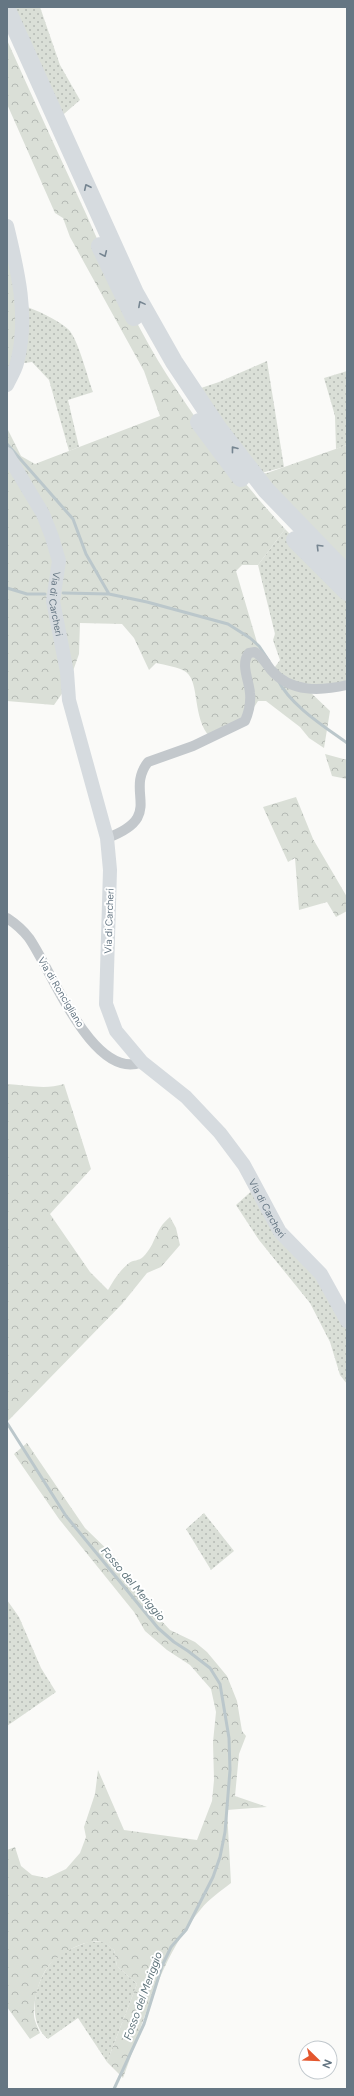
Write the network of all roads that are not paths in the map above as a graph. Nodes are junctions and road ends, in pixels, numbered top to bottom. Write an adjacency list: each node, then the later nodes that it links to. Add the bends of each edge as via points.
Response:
1 (7, 10): 6 (highway, one-way to 1, via 266,490 218,428 174,362 135,292)
2 (7, 40): 7 (highway, one-way to 7, via 122,294 167,374 216,447 261,502)
3 (7, 226): 4 (street, via 20,282 23,321 17,364)
4 (7, 385)
5 (7, 454): 9 (street, Via di Carcheri, via 43,514 57,549 59,561 53,601 67,672 69,700)
6 (347, 574)
7 (347, 592)
8 (347, 685): 9 (street, via 324,690 308,690 287,682 272,670 261,656 255,652 249,653 244,662 250,694 250,711 245,721 193,746 148,762 141,775 142,802 137,821 124,831)
9 (107, 838): 11 (street, Via di Carcheri, via 110,870 106,1004 116,1031)
10 (7, 918): 11 (street, Via di Roncigliano, via 19,926 29,938 73,1015 103,1054 112,1061 122,1064)
11 (142, 1062): 12 (street, Via di Carcheri, via 186,1097 220,1134 244,1165 280,1232 321,1274)
12 (347, 1321)

